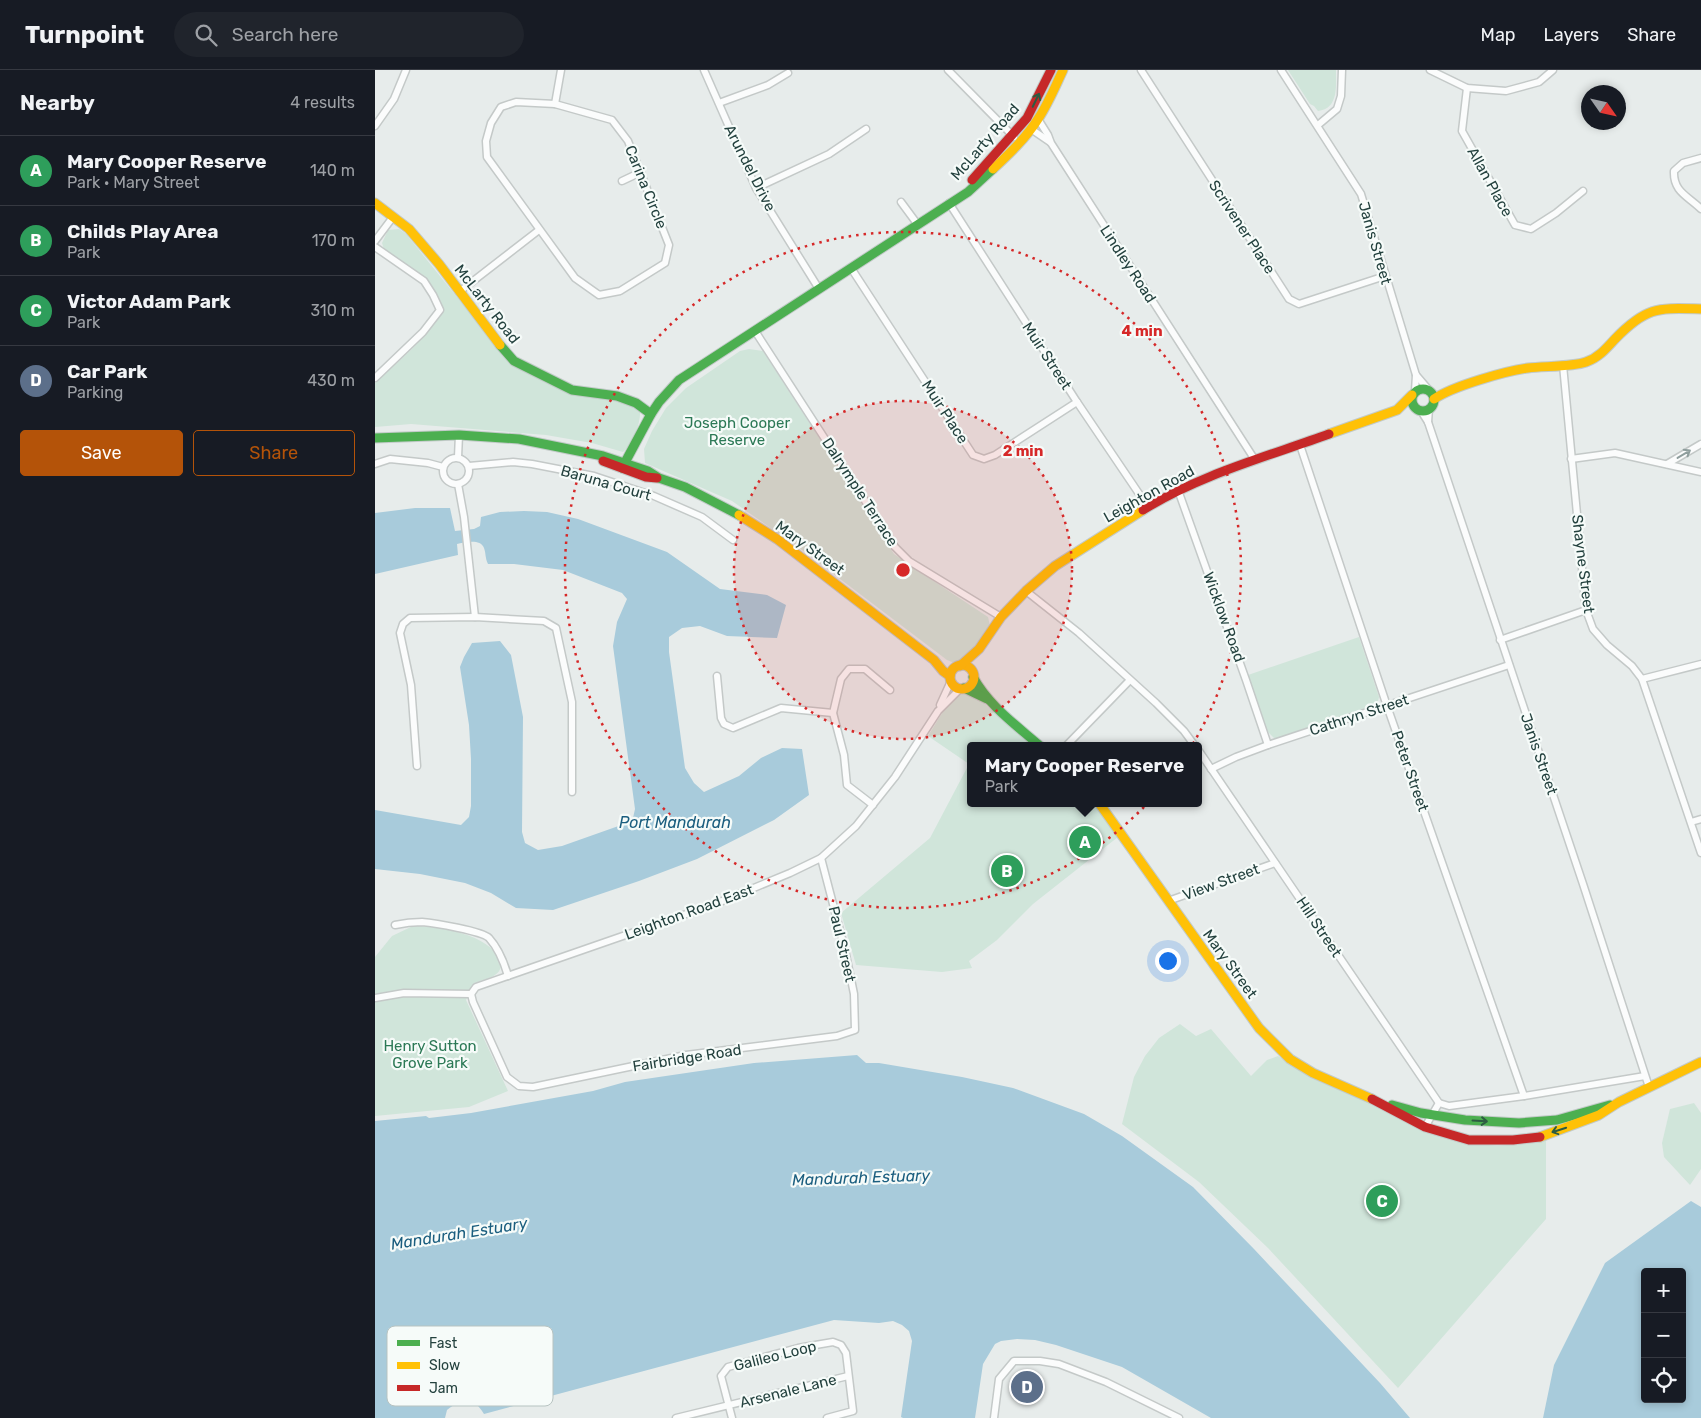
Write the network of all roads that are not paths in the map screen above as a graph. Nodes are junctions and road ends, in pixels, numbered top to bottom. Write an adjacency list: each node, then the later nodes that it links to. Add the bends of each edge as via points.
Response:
1 (407, 70): 19 (street, via 394,99)
2 (561, 70): 15 (street)
3 (704, 70): 14 (street, Arundel Drive)
4 (949, 70): 21 (street)
5 (1051, 70): 16 (street, McLarty Road, one-way to 5)
6 (1063, 70): 17 (street, McLarty Road)
7 (1141, 70): 38 (street, Scrivener Place, via 1289,299 1299,304)
8 (1281, 70): 18 (street, Janis Street)
9 (1342, 70): 18 (street, via 1337,109)
10 (1430, 70): 13 (street)
11 (1553, 70): 13 (street, via 1539,82 1505,91)
12 (788, 73): 14 (street, via 767,85)
13 (1467, 88): 27 (street, Allan Place, via 1462,131 1515,225 1531,229)
14 (719, 103): 26 (street, Arundel Drive)
15 (555, 104): 24 (street, Carina Circle, via 612,120 628,141); 34 (street, Carina Circle, via 516,102 501,107 491,123 486,142 487,157)
16 (1027, 118): 17 (street); 21 (street, McLarty Road)
17 (1035, 124): 21 (street, McLarty Road); 22 (street, Lindley Road); 22 (street, Lindley Road, via 1048,135)
18 (1317, 124): 38 (street, Janis Street, via 1361,194)
19 (375, 126)
20 (866, 129): 26 (street, via 829,154)
21 (1016, 139): 30 (street, McLarty Road, via 968,192)
22 (1051, 143): 61 (street, Lindley Road)
23 (1701, 158): 31 (street, via 1683,163 1674,171 1673,181 1678,190)
24 (641, 172): 25 (street); 34 (street, Carina Circle, via 669,245 665,264 619,290 599,295 575,278)
25 (622, 181)
26 (756, 188): 39 (street, Arundel Drive)
27 (1583, 191)
28 (901, 202): 33 (street)
29 (375, 203): 32 (street, McLarty Road)
30 (949, 203): 33 (street, McLarty Road); 50 (street, Muir Street)
31 (1701, 209)
32 (393, 217): 35 (street); 40 (street, McLarty Road, via 409,229)
33 (918, 225): 37 (street, McLarty Road)
34 (539, 230): 40 (street)
35 (375, 241)
36 (375, 247): 47 (street, via 424,281 440,310 423,332)
37 (851, 268): 39 (street, McLarty Road); 50 (street, Muir Place, via 973,455 984,458 995,455)
38 (1385, 276): 46 (street, Janis Street)
39 (819, 289): 43 (street, McLarty Road)
40 (459, 292): 53 (street, McLarty Road, via 514,361 572,390 617,396 636,403)
41 (1701, 303): 44 (street, via 1660,304 1639,313 1596,354)
42 (1701, 309): 44 (street, via 1654,310 1630,325 1599,356 1584,363)
43 (755, 331): 53 (street, McLarty Road, via 679,380); 76 (street, Dalrymple Terrace, via 895,547 909,561)
44 (1575, 362): 45 (street)
45 (1563, 365): 49 (street, via 1526,368); 60 (street, Shayne Street)
46 (1417, 375): 48 (street, Janis Street); 49 (street, Janis Street)
47 (375, 378)
48 (1414, 393): 49 (street, via 1420,389); 51 (street, Leighton Road); 52 (street, via 1412,403)
49 (1433, 394): 52 (street, via 1432,407)
50 (1077, 402): 71 (street, Muir Street)
51 (1397, 410): 52 (street, Leighton Road); 58 (street, Leighton Road)
52 (1422, 410): 77 (street, Janis Street)
53 (651, 414): 56 (street, McLarty Road)
54 (459, 435): 55 (street, Mary Street); 59 (street); 64 (street, Mary Street, via 519,439 592,454)
55 (375, 438)
56 (637, 442): 64 (street, McLarty Road); 67 (street, McLarty Road)
57 (1701, 444): 63 (street, one-way to 57)
58 (1300, 445): 61 (street, Leighton Road); 91 (street, Peter Street)
59 (458, 457): 65 (street); 66 (street)
60 (1571, 459): 63 (street, via 1615,453); 74 (street, Shayne Street)
61 (1255, 460): 70 (street, Leighton Road)
62 (375, 464): 66 (street, via 390,459)
63 (1667, 464): 68 (street)
64 (623, 465): 67 (street, Mary Street)
65 (469, 466): 69 (street, via 466,479); 72 (street, Baruna Court, via 513,462 594,476 654,496 702,517)
66 (443, 467): 69 (street, via 445,478)
67 (634, 469): 79 (street, Mary Street, via 646,477 659,478 685,488 728,509 777,539)
68 (1701, 472)
69 (458, 484): 75 (street)
70 (1177, 490): 71 (street, Leighton Road); 97 (street, Wicklow Road)
71 (1148, 507): 73 (street, Leighton Road, via 1055,566)
72 (733, 540)
73 (1026, 591): 76 (street, Leighton Road); 87 (street, via 1079,633)
74 (1586, 610): 77 (street); 86 (street, Shayne Street, via 1593,629)
75 (475, 617): 99 (street, via 410,618 403,624 400,633 411,685); 101 (street, via 544,621 556,628 571,702)
76 (1001, 617): 78 (street, Leighton Road)
77 (1501, 640): 81 (street, Janis Street)
78 (979, 649): 82 (street, Leighton Road); 83 (street, Leighton Road)
79 (934, 660): 82 (street, Mary Street); 85 (street, Mary Street)
80 (1701, 664): 86 (street)
81 (1509, 665): 91 (street, Cathryn Street); 116 (street, Janis Street)
82 (958, 666): 83 (street, Mary Street, via 967,667); 85 (street, via 951,671)
83 (973, 675): 88 (street, via 971,684); 90 (street, Mary Street)
84 (717, 676): 93 (street, via 721,718 724,724 733,728 781,708)
85 (950, 679): 88 (street, Mary Street, via 954,686); 92 (street, Leighton Road East)
86 (1642, 679): 105 (street, Shayne Street)
87 (1130, 680): 95 (street); 96 (street)
88 (962, 688): 90 (street, Mary Street); 92 (street, Leighton Road East)
89 (890, 690): 93 (street, via 865,669 849,669 841,679)
90 (988, 699): 94 (street, Mary Street)
91 (1387, 706): 97 (street, Cathryn Street); 118 (street, Peter Street)
92 (938, 711): 102 (street, Leighton Road East)
93 (833, 713): 102 (street, via 844,755 847,785)
94 (1036, 742)
95 (1070, 742)
96 (1192, 742)
97 (1268, 745): 100 (street, Cathryn Street)
98 (1202, 756): 100 (street, Hill Street)
99 (417, 766)
100 (1211, 769): 108 (street, Hill Street)
101 (572, 792)
102 (873, 805): 107 (street, Leighton Road East, via 856,826)
103 (1102, 807): 109 (street, Mary Street)
104 (1701, 819): 105 (street)
105 (1691, 822): 106 (street, Shayne Street)
106 (1701, 852)
107 (821, 858): 111 (street, Leighton Road East, via 715,904); 114 (street, Paul Street, via 854,994)
108 (1275, 863): 109 (street, View Street); 121 (street, Hill Street)
109 (1168, 901): 119 (street, Mary Street, via 1259,1028 1276,1046 1313,1073)
110 (395, 925): 111 (street, via 429,923 487,937 502,957)
111 (508, 976): 112 (street, Leighton Road East, via 476,987)
112 (471, 994): 113 (street, via 404,993); 114 (street, Fairbridge Road, via 507,1077 519,1086 533,1087 686,1055 837,1036)
113 (375, 998)
114 (855, 1030)
115 (1701, 1062): 117 (street)
116 (1645, 1076): 117 (street, Janis Street); 118 (street)
117 (1649, 1087): 120 (street)
118 (1524, 1096): 121 (street, via 1449,1106)
119 (1375, 1100): 122 (street, Mary Street); 123 (street, Mary Street)
120 (1619, 1102): 122 (street, Mary Street, one-way to 120, via 1465,1120 1537,1122 1570,1118); 123 (street, Mary Street, one-way to 123, via 1599,1116 1572,1126 1544,1136 1513,1140 1469,1140)
121 (1439, 1103): 122 (street)
122 (1431, 1115): 123 (street)
123 (1425, 1127)
124 (848, 1376): 125 (street, Arsenale Lane); 125 (street, Galileo Loop, via 846,1353 841,1345 833,1342 798,1348 727,1367 721,1376); 128 (street, Galileo Loop, via 853,1410)
125 (728, 1405): 126 (street, Arsenale Lane); 127 (street, Galileo Loop)
126 (676, 1418)
127 (732, 1418)
128 (827, 1418)
129 (994, 1418): 130 (street, via 999,1379 1014,1361 1059,1364 1106,1382)
130 (1179, 1418)

